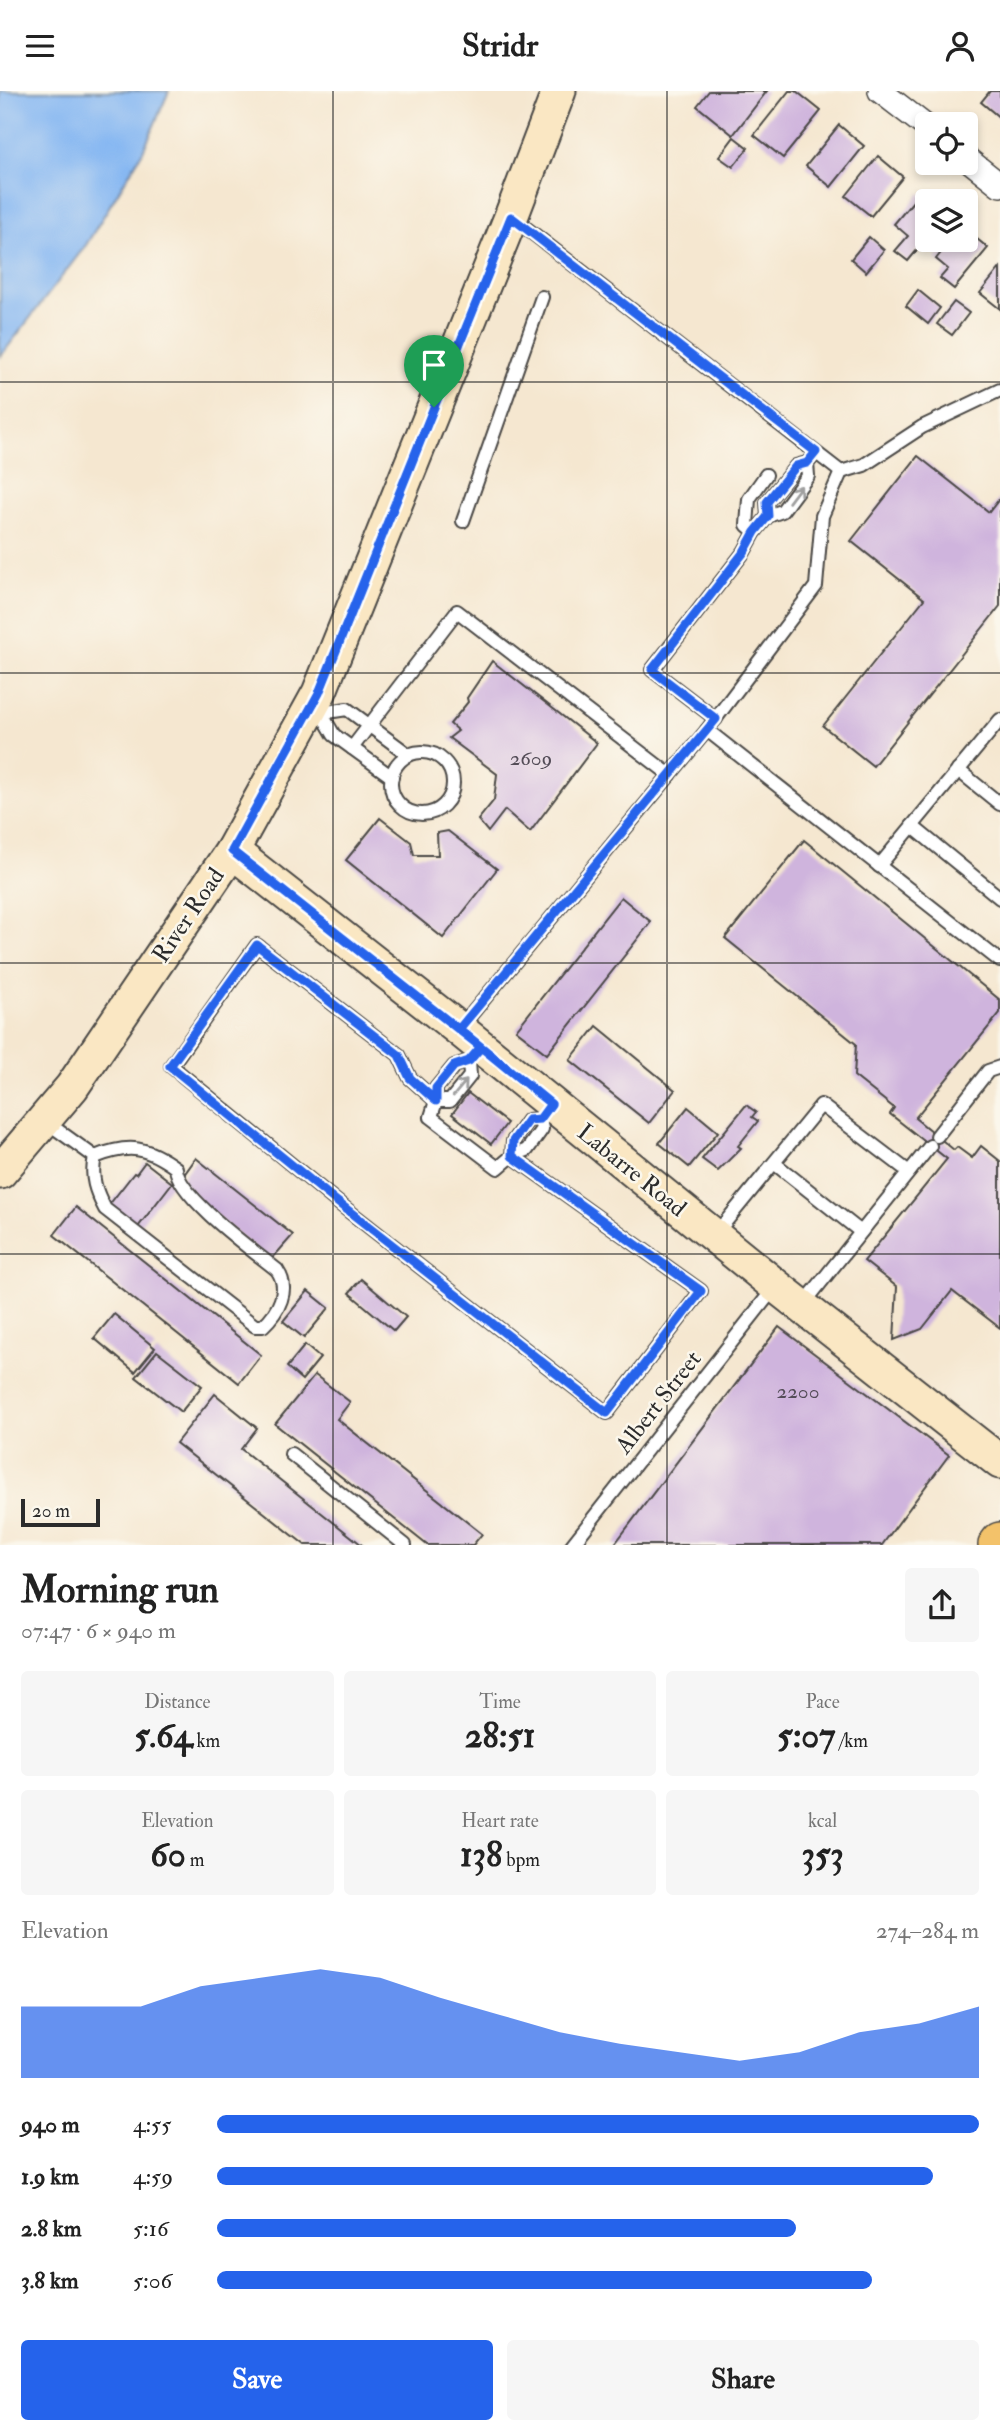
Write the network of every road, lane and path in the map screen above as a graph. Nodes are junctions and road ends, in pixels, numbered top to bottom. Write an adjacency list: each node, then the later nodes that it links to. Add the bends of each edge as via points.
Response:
1 (559, 91): 6 (main road, River Road)
2 (880, 91): 3 (street)
3 (915, 118)
4 (978, 168): 5 (street)
5 (1000, 185)
6 (511, 217): 9 (lane); 14 (main road, River Road)
7 (542, 297): 12 (lane)
8 (1000, 390): 10 (lane, via 922,427 864,465)
9 (811, 458): 10 (lane); 13 (lane, via 796,466 767,502 768,516)
10 (841, 472): 15 (lane, via 822,516 816,586)
11 (766, 475): 13 (lane, via 749,499 747,525)
12 (463, 521)
13 (755, 532): 15 (lane, via 652,670)
14 (316, 710): 17 (lane, via 347,709); 19 (lane, via 334,735); 26 (main road, River Road)
15 (716, 719): 18 (lane)
16 (1000, 720): 21 (lane)
17 (369, 726): 19 (lane); 20 (lane); 22 (lane, via 457,611)
18 (708, 730): 22 (lane); 27 (lane)
19 (352, 748): 23 (lane)
20 (409, 755): 23 (lane, via 398,763); 23 (lane, via 427,753 445,762 453,781 447,801 431,813 411,813 396,800)
21 (958, 770): 24 (lane); 25 (lane)
22 (670, 775): 30 (lane)
23 (392, 777)
24 (1000, 804)
25 (912, 827): 27 (lane); 28 (lane)
26 (232, 851): 30 (main road, Labarre Road); 34 (main road, River Road)
27 (879, 866): 29 (lane)
28 (1000, 898)
29 (1000, 961)
30 (470, 1046): 32 (lane, via 436,1088); 32 (lane, one-way to 30, via 450,1101 470,1076); 33 (main road, Labarre Road)
31 (1000, 1067): 39 (lane, via 988,1071)
32 (436, 1101): 35 (lane, via 431,1118 498,1168); 35 (lane, via 410,1078 399,1055 257,945 170,1066 607,1413 701,1291)
33 (545, 1111): 35 (lane, via 528,1120 513,1141); 41 (main road, Labarre Road)
34 (45, 1121): 36 (lane); 38 (main road, River Road)
35 (512, 1156)
36 (95, 1157): 36 (lane, via 93,1182 105,1209 256,1326 270,1319 280,1305 282,1278 197,1203 176,1168 144,1149)
37 (774, 1164): 39 (lane, via 821,1105); 40 (lane); 41 (lane)
38 (0, 1172)
39 (909, 1172): 40 (lane)
40 (861, 1232): 43 (lane)
41 (714, 1236): 42 (main road, Labarre Road)
42 (776, 1286): 43 (main road, Labarre Road); 47 (lane, Albert Street)
43 (802, 1306): 45 (main road, Labarre Road)
44 (291, 1454): 46 (lane)
45 (1000, 1462)
46 (405, 1545)
47 (572, 1545)

